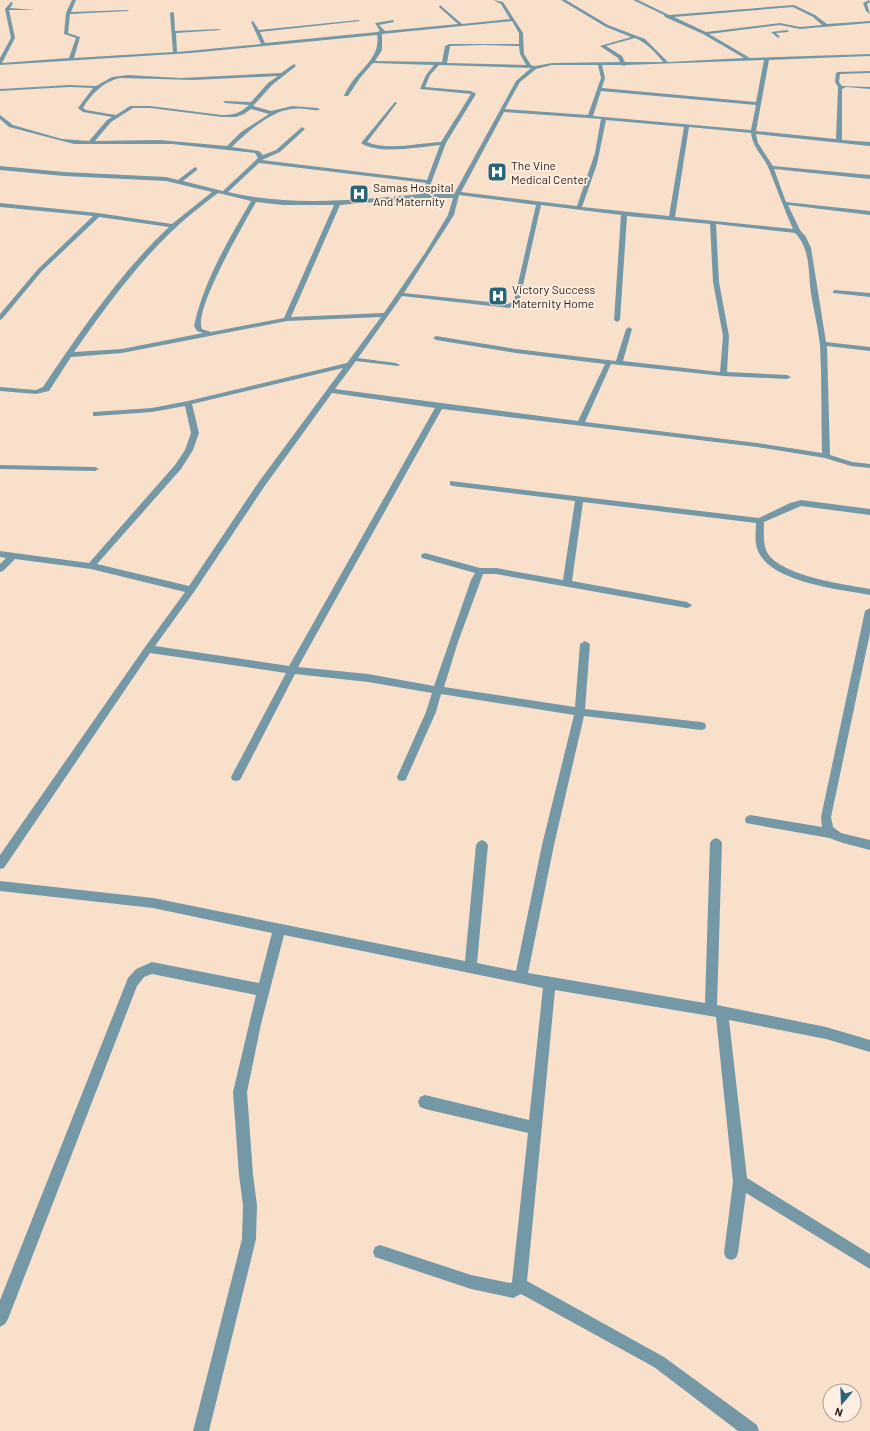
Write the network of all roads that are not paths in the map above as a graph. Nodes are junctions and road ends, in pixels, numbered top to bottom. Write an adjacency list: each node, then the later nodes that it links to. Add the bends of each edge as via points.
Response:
1 (74, 0): 14 (street)
2 (496, 0): 17 (street, via 502,3)
3 (563, 0): 31 (street, via 607,26)
4 (635, 0): 16 (street)
5 (787, 0): 9 (street)
6 (870, 1): 13 (street, via 865,3)
7 (11, 3): 10 (street)
8 (440, 6): 22 (street)
9 (794, 6): 16 (street); 23 (street, via 814,16)
10 (7, 9): 11 (street); 40 (street, via 12,42 7,46)
11 (33, 10)
12 (127, 11): 14 (street)
13 (870, 12)
14 (68, 13): 38 (street, via 66,34 78,37)
15 (172, 13): 27 (street)
16 (666, 16): 29 (street)
17 (512, 20): 22 (street); 33 (street, via 521,33)
18 (358, 21): 26 (street)
19 (393, 21): 28 (street, via 376,24)
20 (253, 22): 26 (street)
21 (870, 22): 23 (street)
22 (461, 25): 28 (street)
23 (826, 26): 24 (street)
24 (800, 28): 29 (street, via 780,24); 30 (street, via 773,32)
25 (219, 30): 27 (street)
26 (257, 31): 32 (street)
27 (174, 32): 34 (street)
28 (381, 32): 32 (street); 39 (street, via 382,45)
29 (705, 34): 37 (street)
30 (778, 36)
31 (635, 37): 44 (street, via 602,46 620,57); 45 (street, via 653,48)
32 (264, 45): 34 (street)
33 (522, 45): 42 (street, via 449,45); 47 (street, via 522,54)
34 (176, 52): 38 (street)
35 (866, 56): 36 (street)
36 (767, 58): 37 (street); 58 (street)
37 (749, 59): 45 (street)
38 (71, 60): 40 (street)
39 (372, 62): 41 (street); 55 (street, via 359,75)
40 (0, 63)
41 (437, 64): 42 (street); 72 (street, via 422,87 474,94)
42 (444, 64): 47 (street)
43 (600, 64): 44 (street); 47 (street); 53 (street, via 603,78)
44 (624, 64): 45 (street)
45 (667, 64)
46 (294, 65): 49 (street)
47 (532, 67): 61 (street, via 518,81)
48 (870, 70): 51 (street, via 838,73 837,82)
49 (282, 74): 50 (street, via 192,78 122,76); 59 (street, via 264,89)
50 (96, 87): 54 (street); 64 (street, via 80,108)
51 (841, 87): 52 (street); 70 (street)
52 (870, 88)
53 (600, 89): 58 (street); 65 (street)
54 (0, 90)
55 (346, 95)
56 (226, 102): 59 (street)
57 (395, 103): 72 (street, via 364,143 383,147)
58 (758, 104): 69 (street)
59 (252, 105): 62 (street); 64 (street, via 242,113 229,116 136,106)
60 (318, 109): 62 (street, via 292,107)
61 (501, 110): 65 (street); 84 (street)
62 (271, 113): 74 (street, via 243,133)
63 (0, 116): 71 (street, via 11,126 62,140)
64 (116, 116): 71 (street)
65 (590, 117): 66 (street)
66 (604, 118): 67 (street); 91 (street, via 602,139)
67 (687, 126): 69 (street); 95 (street)
68 (302, 129): 75 (street, via 278,151)
69 (753, 132): 70 (street); 76 (street, via 755,143)
70 (839, 140): 73 (street)
71 (91, 142): 74 (street, via 161,142)
72 (443, 143): 81 (street)
73 (870, 144)
74 (228, 148): 75 (street, via 257,152 260,154)
75 (260, 160): 81 (street); 83 (street)
76 (771, 167): 79 (street); 89 (street)
77 (0, 168): 80 (street)
78 (195, 169): 80 (street)
79 (870, 177)
80 (180, 182): 82 (street)
81 (429, 182): 85 (street)
82 (217, 191): 83 (street); 97 (street)
83 (224, 193): 86 (street)
84 (456, 195): 85 (street); 88 (street); 100 (street, via 451,215)
85 (423, 196): 87 (street)
86 (254, 200): 87 (street, via 293,204); 107 (street, via 213,275 201,306 197,326 199,330)
87 (338, 203): 104 (street)
88 (539, 203): 91 (street); 100 (street, via 517,302 514,304 509,306)
89 (784, 203): 92 (street); 98 (street)
90 (0, 206): 94 (street)
91 (579, 208): 93 (street)
92 (870, 213)
93 (624, 214): 95 (street); 105 (street)
94 (98, 216): 97 (street); 103 (street, via 40,270)
95 (672, 218): 96 (street)
96 (713, 222): 98 (street); 116 (street, via 716,282 726,336)
97 (174, 226): 111 (street, via 131,271)
98 (797, 231): 109 (street, via 808,248)
99 (835, 292): 101 (street)
100 (399, 294): 102 (street)
101 (870, 294)
102 (386, 315): 104 (street); 112 (street)
103 (0, 318)
104 (287, 319): 107 (street)
105 (617, 320)
106 (629, 329): 114 (street)
107 (213, 334): 111 (street, via 122,351)
108 (436, 338): 113 (street)
109 (823, 344): 110 (street); 124 (street)
110 (870, 349)
111 (68, 355): 118 (street, via 46,389 36,392)
112 (353, 362): 115 (street); 119 (street); 120 (street)
113 (608, 362): 114 (street); 123 (street)
114 (619, 363): 116 (street)
115 (396, 365)
116 (723, 374): 117 (street)
117 (787, 377)
118 (0, 389)
119 (331, 391): 121 (street); 139 (street, via 261,485)
120 (188, 403): 122 (street, via 152,410); 135 (street, via 195,433 189,450 178,467)
121 (440, 406): 123 (street); 145 (street)
122 (96, 414)
123 (581, 422): 124 (street)
124 (826, 456): 125 (street, via 851,464)
125 (870, 466)
126 (0, 467): 127 (street)
127 (95, 469)
128 (453, 483): 129 (street)
129 (579, 499): 131 (street); 138 (street)
130 (870, 512): 131 (street, via 801,504 793,505)
131 (760, 521): 140 (street, via 760,543 764,554 772,563 793,576)
132 (0, 554): 133 (street)
133 (14, 555): 135 (street); 136 (street)
134 (425, 556): 137 (street)
135 (91, 566): 139 (street)
136 (0, 569)
137 (480, 571): 138 (street, via 496,571); 146 (street, via 467,600)
138 (567, 584): 141 (street)
139 (191, 590): 144 (street)
140 (870, 592)
141 (687, 605)
142 (870, 611): 152 (street, via 826,817)
143 (585, 644): 147 (street)
144 (148, 649): 145 (street); 156 (street)
145 (292, 670): 146 (street, via 368,678); 149 (street)
146 (437, 690): 147 (street); 150 (street, via 424,729)
147 (580, 712): 148 (street); 160 (street, via 548,846)
148 (701, 726)
149 (236, 777)
150 (402, 777)
151 (750, 820): 152 (street)
152 (830, 833): 155 (street)
153 (716, 842): 163 (street)
154 (482, 845): 159 (street)
155 (870, 845)
156 (0, 864)
157 (0, 886): 158 (street, via 153,903)
158 (279, 930): 159 (street, via 320,936); 162 (street)
159 (470, 968): 160 (street)
160 (521, 978): 161 (street)
161 (550, 983): 163 (street); 166 (street)
162 (263, 990): 172 (street, via 152,968 140,973 132,982); 173 (street, via 240,1092 250,1205 249,1239)
163 (716, 1011): 164 (street); 167 (street)
164 (870, 1046)
165 (425, 1102): 166 (street)
166 (536, 1128): 171 (street)
167 (740, 1182): 169 (street); 170 (street)
168 (380, 1252): 171 (street, via 471,1282 513,1291)
169 (731, 1253)
170 (870, 1262)
171 (519, 1285): 174 (street, via 659,1362)
172 (0, 1319)
173 (201, 1431)
174 (751, 1431)

